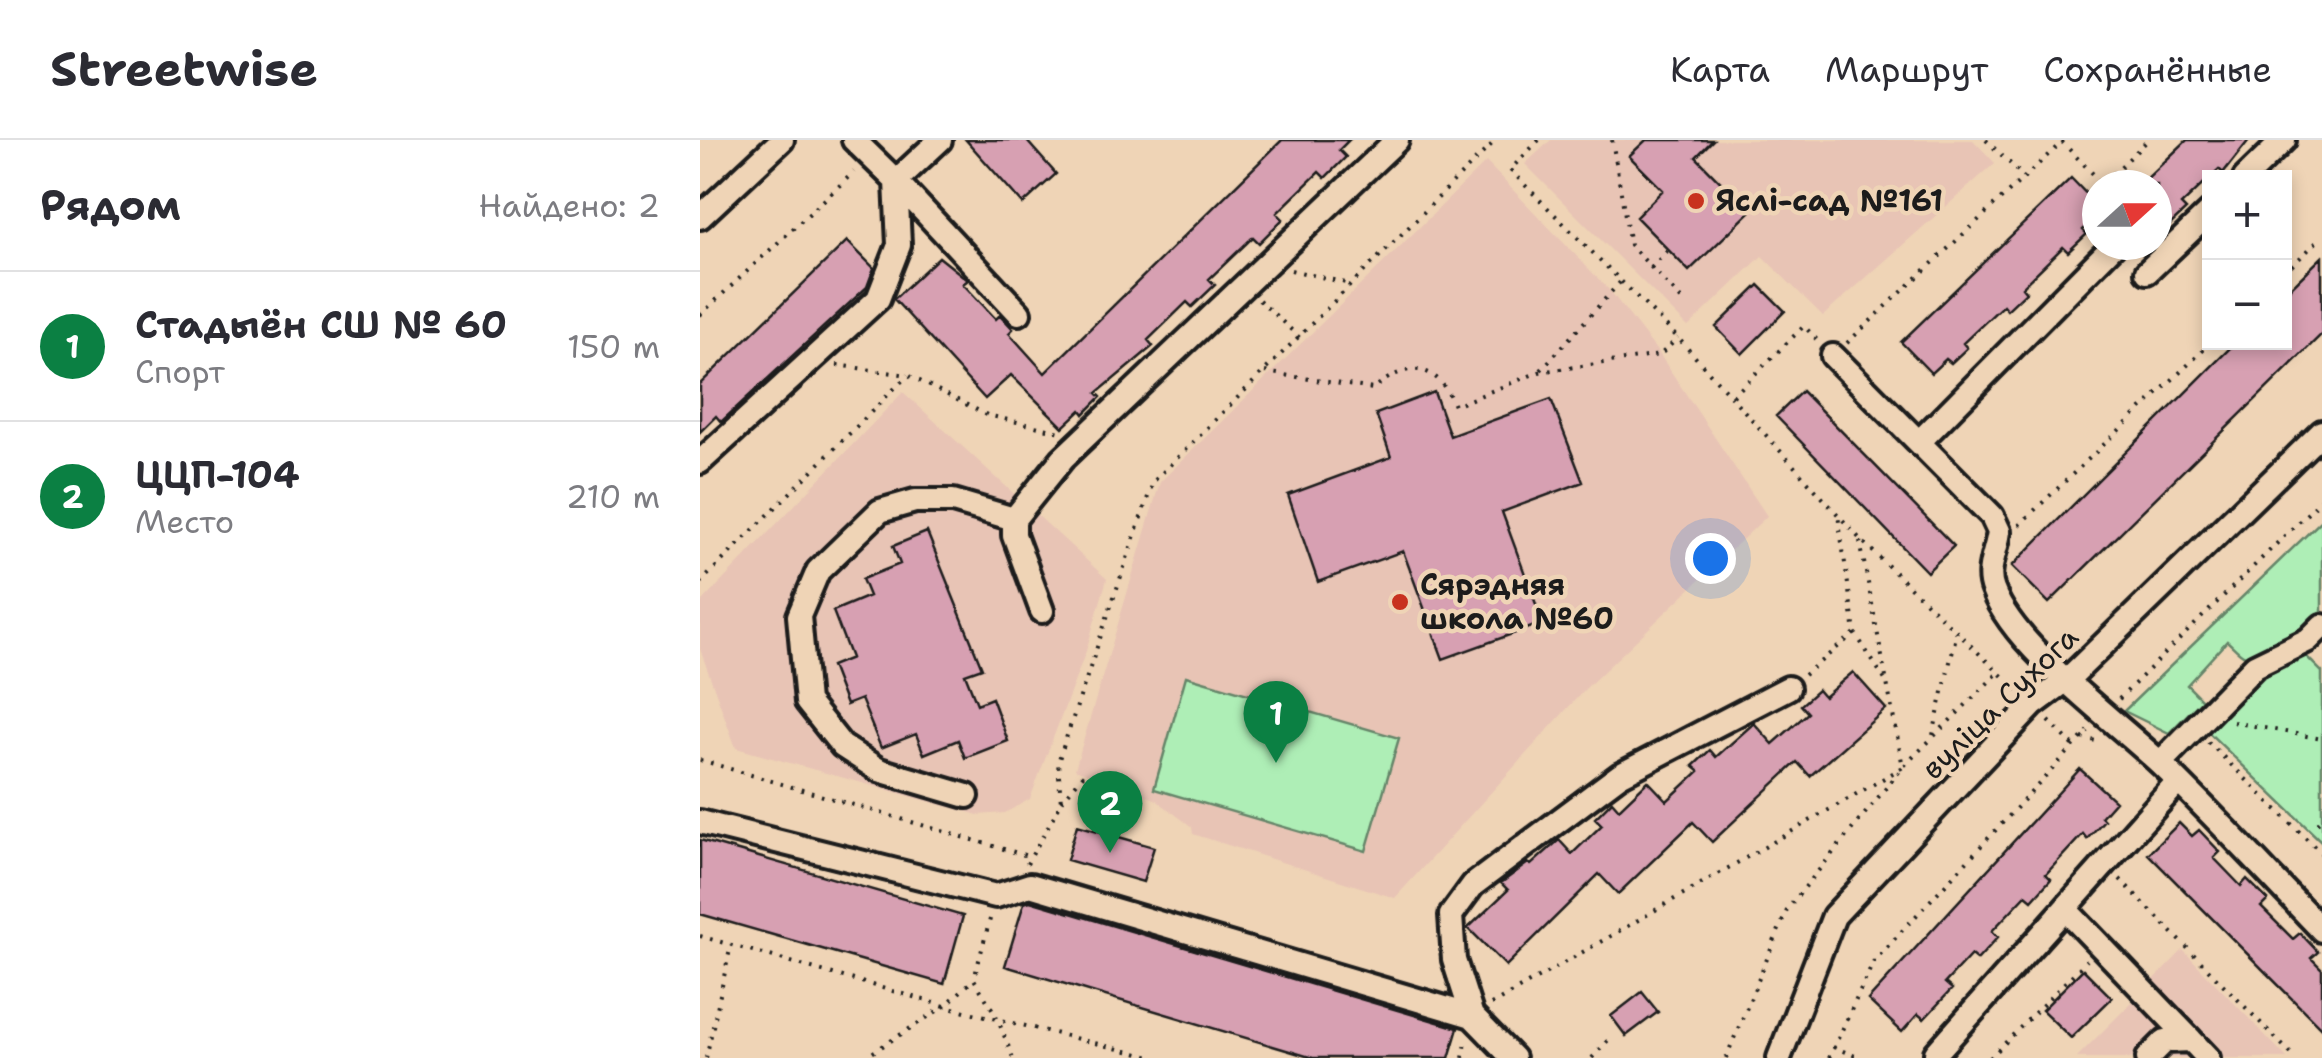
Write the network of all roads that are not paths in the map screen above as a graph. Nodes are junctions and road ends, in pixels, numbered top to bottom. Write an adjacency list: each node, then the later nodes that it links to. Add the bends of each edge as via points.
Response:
1 (782, 140): 8 (street)
2 (854, 140): 7 (street)
3 (940, 140): 7 (street)
4 (1397, 140): 17 (street, via 1085,437)
5 (2284, 140): 6 (street)
6 (2253, 170)
7 (896, 181): 12 (street); 16 (street, via 900,245 878,299)
8 (700, 217)
9 (2202, 220): 11 (street)
10 (2099, 260): 15 (street)
11 (2147, 272)
12 (1018, 313)
13 (1833, 356): 15 (street)
14 (2322, 432): 20 (street, вуліца Сухога)
15 (1919, 442): 20 (street, via 1992,516 1999,530 1990,569 1999,604)
16 (700, 462)
17 (1014, 519): 18 (street); 24 (street, via 952,501 915,501 880,511 818,571 798,616 807,702 842,746 879,770)
18 (1042, 612)
19 (2317, 640): 22 (street, via 2255,666)
20 (2068, 679): 22 (street); 32 (street, вуліца Сухога, via 2033,705 1834,916)
21 (1788, 688): 28 (street, via 1620,774 1473,885 1451,915 1454,960)
22 (2160, 763): 23 (street)
23 (2178, 782): 26 (street); 27 (street)
24 (967, 796)
25 (700, 822): 28 (street, via 1005,893 1030,885)
26 (2065, 909): 29 (street); 30 (street)
27 (2322, 930)
28 (1472, 1016): 31 (street)
29 (2191, 1040): 33 (street, via 2165,1041); 34 (street)
30 (1936, 1053)
31 (1513, 1058)
32 (1779, 1058)
33 (2148, 1058)
34 (2208, 1058)

